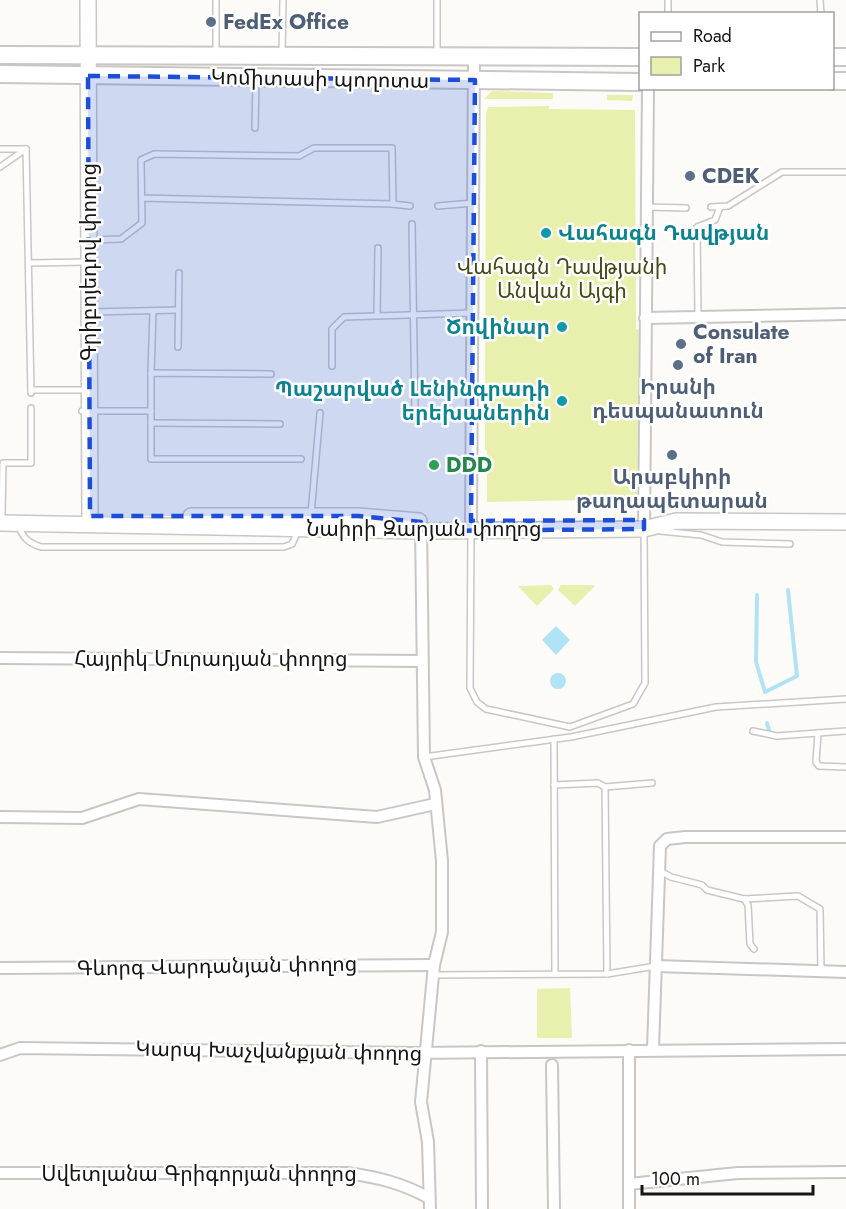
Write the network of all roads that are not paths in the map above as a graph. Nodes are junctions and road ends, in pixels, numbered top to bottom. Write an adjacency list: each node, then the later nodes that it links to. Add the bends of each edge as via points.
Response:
1 (81, 0): 7 (main road, Գրիբոյեդով փողոց)
2 (88, 0): 7 (main road, Գրիբոյեդով փողոց)
3 (216, 0): 8 (lane)
4 (283, 0): 9 (lane)
5 (437, 0): 10 (lane)
6 (0, 56): 7 (main road, Կոմիտասի պողոտա)
7 (84, 56): 8 (main road, Կոմիտասի պողոտա); 14 (main road, Գրիբոյեդով փողոց)
8 (216, 56): 9 (main road, Կոմիտասի պողոտա)
9 (282, 57): 10 (main road, Կոմիտասի պողոտա)
10 (437, 57): 11 (main road, Կոմիտասի պողոտա)
11 (474, 57): 12 (main road, Կոմիտասի պողոտա); 16 (street)
12 (639, 57)
13 (0, 74): 14 (main road, Կոմիտասի պողոտա)
14 (84, 75): 15 (main road, Կոմիտասի պողոտա); 34 (main road, Գրիբոյեդով փողոց); 36 (main road, Գրիբոյեդով փողոց)
15 (256, 78): 16 (main road, Կոմիտասի պողոտա); 19 (lane)
16 (474, 80): 17 (main road, Կոմիտասի պողոտա); 25 (street)
17 (639, 82)
18 (648, 90): 29 (street)
19 (255, 128)
20 (0, 149): 21 (lane)
21 (26, 149): 22 (lane); 37 (lane)
22 (0, 167)
23 (846, 172): 31 (lane, via 782,172 728,206)
24 (142, 198): 26 (lane); 26 (lane, via 141,160 154,154 299,156 314,148 392,148); 34 (lane, via 142,223 121,240)
25 (473, 203): 28 (lane); 42 (street)
26 (392, 204): 27 (lane)
27 (410, 206)
28 (438, 206)
29 (647, 207): 32 (lane); 47 (street)
30 (711, 207): 31 (lane)
31 (720, 207): 46 (lane, via 715,220 697,227)
32 (686, 208)
33 (412, 224): 44 (lane)
34 (88, 240): 36 (main road, Գրիբոյեդով փողոց)
35 (378, 248): 45 (lane)
36 (85, 262): 37 (lane); 41 (main road, Գրիբոյեդով փողոց); 52 (main road, Գրիբոյեդով փողոց)
37 (29, 264): 52 (lane, via 31,392)
38 (179, 273): 39 (lane)
39 (178, 310): 40 (lane); 48 (lane)
40 (153, 311): 41 (lane); 50 (lane)
41 (89, 312): 54 (main road, Գրիբոյեդով փողոց)
42 (472, 313): 44 (lane); 67 (street)
43 (846, 314): 46 (street)
44 (413, 315): 45 (lane); 56 (lane)
45 (377, 316): 49 (lane, via 344,317 332,328)
46 (698, 317): 47 (street)
47 (645, 318): 66 (street)
48 (178, 346)
49 (332, 366)
50 (151, 372): 51 (lane); 55 (lane)
51 (271, 374)
52 (82, 390): 54 (main road, Գրիբոյեդով փողոց)
53 (31, 408): 62 (lane, via 31,463 3,463)
54 (86, 411): 55 (lane); 63 (main road, Գրիբոյեդով փողոց)
55 (151, 411): 58 (lane)
56 (415, 411)
57 (320, 413): 61 (lane)
58 (151, 423): 59 (lane); 60 (lane, via 151,459)
59 (280, 424)
60 (301, 459)
61 (311, 516): 63 (main road, Նաիրի Զարյան փողոց); 68 (main road, Նաիրի Զարյան փողոց)
62 (1, 517): 63 (main road, Նաիրի Զարյան փողոց); 65 (main road, Նաիրի Զարյան փողոց)
63 (86, 519): 65 (main road, Նաիրի Զարյան փողոց); 69 (main road, Նաիրի Զարյան փողոց)
64 (846, 522): 66 (main road, Նաիրի Զարյան փողոց)
65 (19, 523): 69 (lane, via 21,534 30,544 41,547 284,547 292,544)
66 (644, 524): 67 (main road, Նաիրի Զարյան փողոց); 67 (lane, via 642,692 633,704 570,727 486,709 474,695); 70 (lane, via 722,542)
67 (471, 525): 68 (main road, Նաիրի Զարյան փողոց)
68 (421, 526): 69 (main road, Նաիրի Զարյան փողոց); 72 (street)
69 (299, 529)
70 (790, 544)
71 (0, 658): 72 (street, Հայրիկ Մուրադյան փողոց)
72 (422, 661): 78 (street)
73 (846, 699): 77 (lane, via 716,707)
74 (846, 730): 76 (lane)
75 (753, 731): 76 (lane, via 777,736)
76 (818, 733): 79 (lane, via 819,766)
77 (554, 739): 78 (lane); 81 (lane)
78 (424, 757): 83 (street, via 435,790)
79 (846, 767)
80 (652, 783): 82 (lane)
81 (554, 785): 82 (lane, via 598,783); 94 (lane)
82 (605, 787): 95 (lane)
83 (435, 804): 84 (street, via 377,817 139,799 82,818); 91 (street, via 441,846 442,932)
84 (0, 817)
85 (846, 837): 86 (street, via 667,839 660,846)
86 (659, 870): 87 (lane, via 707,890); 89 (street)
87 (744, 899): 88 (lane); 92 (lane, via 798,896 820,909)
88 (754, 949)
89 (656, 966): 92 (street); 95 (lane); 96 (street)
90 (0, 968): 91 (street, Գևորգ Վարդանյան փողոց)
91 (434, 970): 94 (lane); 100 (street)
92 (820, 971): 93 (street)
93 (846, 972)
94 (555, 974): 95 (lane)
95 (607, 974)
96 (653, 1049): 97 (street, Կարպ Խաչվանքյան փողոց); 98 (street, Կարպ Խաչվանքյան փողոց)
97 (846, 1049)
98 (629, 1050): 99 (street, Կարպ Խաչվանքյան փողոց); 105 (street)
99 (481, 1051): 100 (street, Կարպ Խաչվանքյան փողոց); 107 (street)
100 (424, 1053): 101 (street, Կարպ Խաչվանքյան փողոց, via 20,1048); 106 (street, via 421,1102 428,1142)
101 (0, 1054)
102 (552, 1065): 108 (street)
103 (846, 1172): 105 (street, via 738,1173)
104 (0, 1173): 106 (street, Սվետլանա Գրիգորյան փողոց, via 347,1173 381,1177 409,1186)
105 (629, 1184): 109 (street)
106 (429, 1203)
107 (482, 1209)
108 (554, 1209)
109 (629, 1209)

